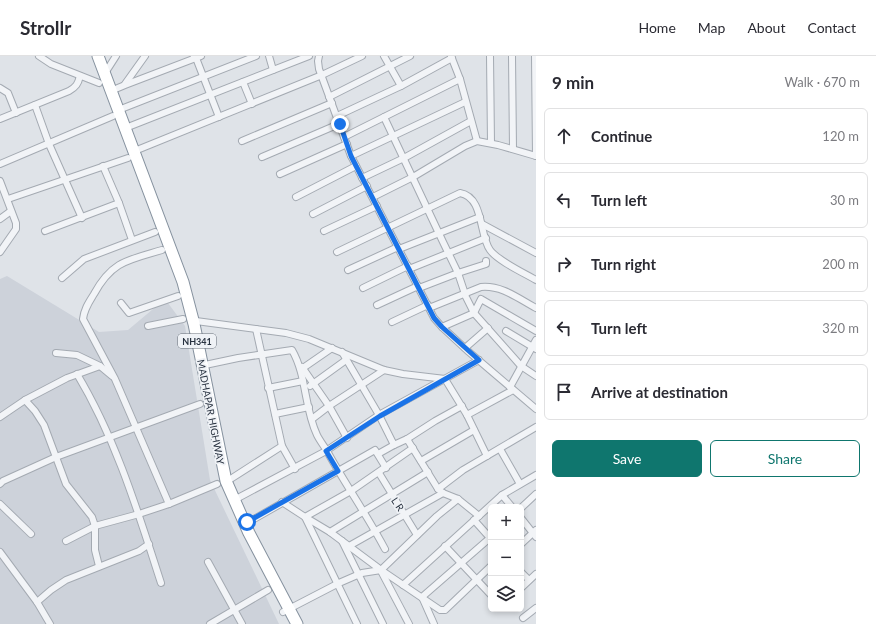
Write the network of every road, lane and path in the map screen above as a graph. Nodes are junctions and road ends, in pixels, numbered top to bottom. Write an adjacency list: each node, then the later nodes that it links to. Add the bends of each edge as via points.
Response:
1 (39, 56): 21 (street)
2 (92, 56): 233 (highway, MADHAPAR HIGHWAY / NH341, via 178,284 220,483 243,535)
3 (98, 56): 233 (highway, MADHAPAR HIGHWAY / NH341, via 183,282 226,481)
4 (116, 56): 19 (street)
5 (145, 56): 27 (street)
6 (198, 56): 22 (street); 27 (street)
7 (256, 56): 22 (street)
8 (269, 56): 20 (street)
9 (309, 56): 20 (street)
10 (319, 56): 23 (street)
11 (362, 56): 23 (street)
12 (384, 56): 18 (street)
13 (410, 56): 18 (street)
14 (490, 56): 50 (street)
15 (512, 56): 53 (street)
16 (535, 56): 56 (street)
17 (453, 57): 24 (street); 28 (street)
18 (390, 66): 28 (street); 32 (street)
19 (107, 70)
20 (272, 70): 25 (street)
21 (80, 76): 26 (street); 35 (street, via 75,88)
22 (203, 76): 31 (street); 36 (street)
23 (322, 76): 32 (street); 34 (street)
24 (460, 79): 33 (street); 41 (street)
25 (243, 82): 31 (street); 34 (street)
26 (99, 83)
27 (125, 84): 30 (street)
28 (401, 86): 39 (street)
29 (0, 88): 37 (street, via 8,94)
30 (113, 90)
31 (210, 95): 40 (street); 45 (street)
32 (331, 100): 39 (street); 48 (street)
33 (465, 102): 43 (street); 46 (street)
34 (252, 104): 40 (street)
35 (35, 105): 37 (street); 51 (street)
36 (121, 109)
37 (16, 113): 42 (street)
38 (113, 116): 51 (street)
39 (337, 116): 44 (street)
40 (218, 117): 54 (street)
41 (384, 117): 46 (street); 47 (street)
42 (0, 119)
43 (472, 121): 49 (street); 59 (street)
44 (340, 124): 47 (street); 57 (street)
45 (128, 127)
46 (393, 136): 55 (street); 59 (street)
47 (344, 137): 52 (street)
48 (242, 141)
49 (477, 141): 50 (street); 64 (street)
50 (491, 143): 53 (street)
51 (49, 144): 60 (street); 66 (street)
52 (347, 144): 55 (street); 63 (street)
53 (513, 149): 56 (street)
54 (136, 150)
55 (351, 156): 62 (street)
56 (536, 156)
57 (262, 157)
58 (128, 158): 61 (street)
59 (404, 158): 64 (street); 65 (street)
60 (0, 164)
61 (103, 166): 66 (street); 72 (street)
62 (356, 166): 65 (street); 70 (street)
63 (280, 174)
64 (413, 177): 69 (street); 74 (street)
65 (362, 178): 68 (street)
66 (65, 179): 71 (street); 78 (street)
67 (0, 181): 71 (street)
68 (367, 186): 69 (street); 76 (street)
69 (372, 197): 73 (street)
70 (296, 198)
71 (8, 199): 75 (street)
72 (119, 203): 78 (street); 87 (street)
73 (377, 206): 81 (street); 83 (street)
74 (428, 209): 77 (street, via 460,193 471,198); 81 (street); 85 (street)
75 (11, 211): 79 (street); 90 (street, via 16,229)
76 (313, 214)
77 (480, 217): 80 (street); 85 (street)
78 (82, 218): 82 (street)
79 (0, 219)
80 (482, 224): 86 (street); 93 (street)
81 (388, 226): 88 (street); 91 (street)
82 (45, 231)
83 (324, 231)
84 (155, 232): 87 (street)
85 (439, 234): 88 (street); 92 (street)
86 (486, 238): 92 (street); 99 (street, via 489,249 497,257)
87 (132, 240): 98 (street, via 84,260)
88 (399, 248): 95 (street); 96 (street)
89 (162, 250): 134 (street, via 119,264 107,274 84,311 83,319 86,326)
90 (0, 252)
91 (337, 252)
92 (449, 252): 95 (street); 97 (street)
93 (536, 253)
94 (486, 261): 97 (street, via 486,264)
95 (408, 267): 100 (street); 101 (street)
96 (348, 270)
97 (458, 273): 100 (street); 102 (street)
98 (62, 278)
99 (536, 280)
100 (418, 287): 105 (street); 106 (street)
101 (363, 288)
102 (465, 294): 106 (street); 107 (street, via 490,286 501,289); 108 (street)
103 (178, 296): 104 (street, via 129,313)
104 (121, 303)
105 (377, 305)
106 (429, 307): 111 (street); 113 (street)
107 (536, 308)
108 (474, 313): 113 (street); 114 (street); 117 (street, via 481,299)
109 (183, 319): 112 (street)
110 (196, 321): 115 (street)
111 (392, 322)
112 (148, 326)
113 (442, 327): 120 (street)
114 (488, 328): 120 (street); 130 (street)
115 (256, 329): 119 (street, via 294,335); 124 (street)
116 (506, 331): 121 (street)
117 (536, 331)
118 (536, 340): 121 (street)
119 (332, 348): 122 (street); 128 (street)
120 (465, 348): 126 (street)
121 (534, 348): 130 (street)
122 (342, 352): 125 (street); 131 (street)
123 (56, 353): 129 (street, via 77,355)
124 (261, 355): 127 (street); 128 (street, via 292,350); 139 (street)
125 (346, 360): 137 (street); 138 (street)
126 (479, 360): 135 (street); 140 (street)
127 (205, 365)
128 (301, 365): 136 (street); 137 (street)
129 (100, 366): 132 (street); 134 (street)
130 (521, 366): 133 (street); 140 (street)
131 (384, 370): 135 (street); 138 (street)
132 (77, 374): 142 (street); 156 (street)
133 (536, 376)
134 (115, 379): 154 (street)
135 (445, 379): 145 (street); 150 (street)
136 (303, 381): 139 (street); 141 (street)
137 (313, 384): 141 (street); 144 (street)
138 (361, 385): 144 (street); 150 (street)
139 (268, 388): 148 (street)
140 (511, 388): 147 (street); 149 (street)
141 (305, 389): 146 (street)
142 (25, 400): 151 (street); 166 (street, via 44,425)
143 (200, 404): 154 (street)
144 (329, 406): 152 (street); 157 (street)
145 (462, 406): 149 (street); 158 (street)
146 (309, 407): 148 (street); 152 (street)
147 (536, 409)
148 (275, 414): 159 (street)
149 (467, 415): 155 (street)
150 (380, 416): 157 (street); 160 (street)
151 (0, 417)
152 (312, 419): 163 (street)
153 (536, 427): 162 (street)
154 (136, 428): 156 (street); 187 (street)
155 (474, 430): 165 (street); 167 (street)
156 (110, 438): 166 (street); 191 (street)
157 (347, 438): 163 (street)
158 (407, 439): 160 (street); 161 (street)
159 (282, 446): 169 (street); 174 (street)
160 (394, 446): 164 (street)
161 (413, 448): 167 (street); 168 (street)
162 (500, 448): 165 (street); 177 (street)
163 (326, 451): 169 (street); 170 (street)
164 (378, 454): 168 (street); 170 (street, via 375,450)
165 (487, 456): 179 (street, via 463,470)
166 (56, 457): 175 (street); 197 (street, via 66,484 92,517)
167 (421, 461): 171 (street)
168 (386, 468): 172 (street)
169 (295, 469): 183 (street)
170 (338, 471): 178 (street); 185 (street)
171 (428, 472): 179 (street); 180 (street)
172 (379, 473): 178 (street); 180 (street, L R)
173 (536, 475): 177 (street)
174 (228, 480)
175 (0, 484)
176 (217, 484): 187 (street)
177 (520, 484): 182 (street)
178 (351, 491): 190 (street); 193 (street)
179 (440, 491): 184 (street); 192 (street)
180 (392, 494): 190 (street); 192 (street, L R)
181 (536, 494): 189 (street)
182 (502, 495): 188 (street); 194 (street)
183 (236, 499)
184 (458, 499): 194 (street); 203 (street)
185 (282, 502): 193 (street); 196 (street)
186 (0, 504): 201 (street)
187 (169, 504): 191 (street)
188 (510, 504)
189 (524, 505)
190 (364, 512): 198 (street); 199 (street)
191 (139, 514): 197 (street); 208 (street)
192 (405, 514): 198 (street); 203 (street, L R)
193 (305, 517): 199 (street); 224 (street)
194 (477, 518): 202 (street); 210 (street)
195 (524, 521): 200 (street)
196 (247, 522)
197 (95, 526): 206 (street); 215 (street, via 95,550)
198 (376, 531): 209 (street); 211 (street)
199 (330, 532): 204 (street)
200 (535, 533): 207 (street)
201 (31, 534)
202 (488, 534)
203 (417, 535): 217 (street)
204 (341, 540): 209 (street); 218 (street)
205 (489, 540): 214 (street)
206 (66, 541)
207 (524, 542)
208 (149, 544): 215 (street, via 139,551); 223 (street)
209 (349, 546): 217 (street)
210 (445, 546): 214 (street); 225 (street)
211 (385, 549)
212 (0, 552): 230 (street)
213 (208, 562): 232 (street)
214 (461, 563): 221 (street); 229 (street)
215 (99, 566): 230 (street, via 66,580)
216 (488, 569): 221 (street)
217 (381, 570): 218 (street); 225 (street); 242 (street)
218 (359, 574): 224 (street); 241 (street)
219 (536, 574): 222 (street)
220 (524, 575): 222 (street)
221 (477, 580): 228 (street); 229 (street, via 445,610 440,610)
222 (529, 580): 226 (street)
223 (162, 583)
224 (337, 584): 233 (street); 240 (street)
225 (403, 585): 229 (street)
226 (524, 585)
227 (268, 590): 232 (street)
228 (488, 591)
229 (422, 597): 243 (street)
230 (37, 602): 235 (street)
231 (536, 608): 234 (street)
232 (235, 610): 236 (street); 237 (street)
233 (286, 611): 238 (highway, MADHAPAR HIGHWAY / NH341); 239 (highway, MADHAPAR HIGHWAY / NH341)
234 (523, 618)
235 (50, 624)
236 (210, 624)
237 (242, 624)
238 (289, 624)
239 (297, 624)
240 (356, 624)
241 (383, 624)
242 (409, 624)
243 (434, 624)

